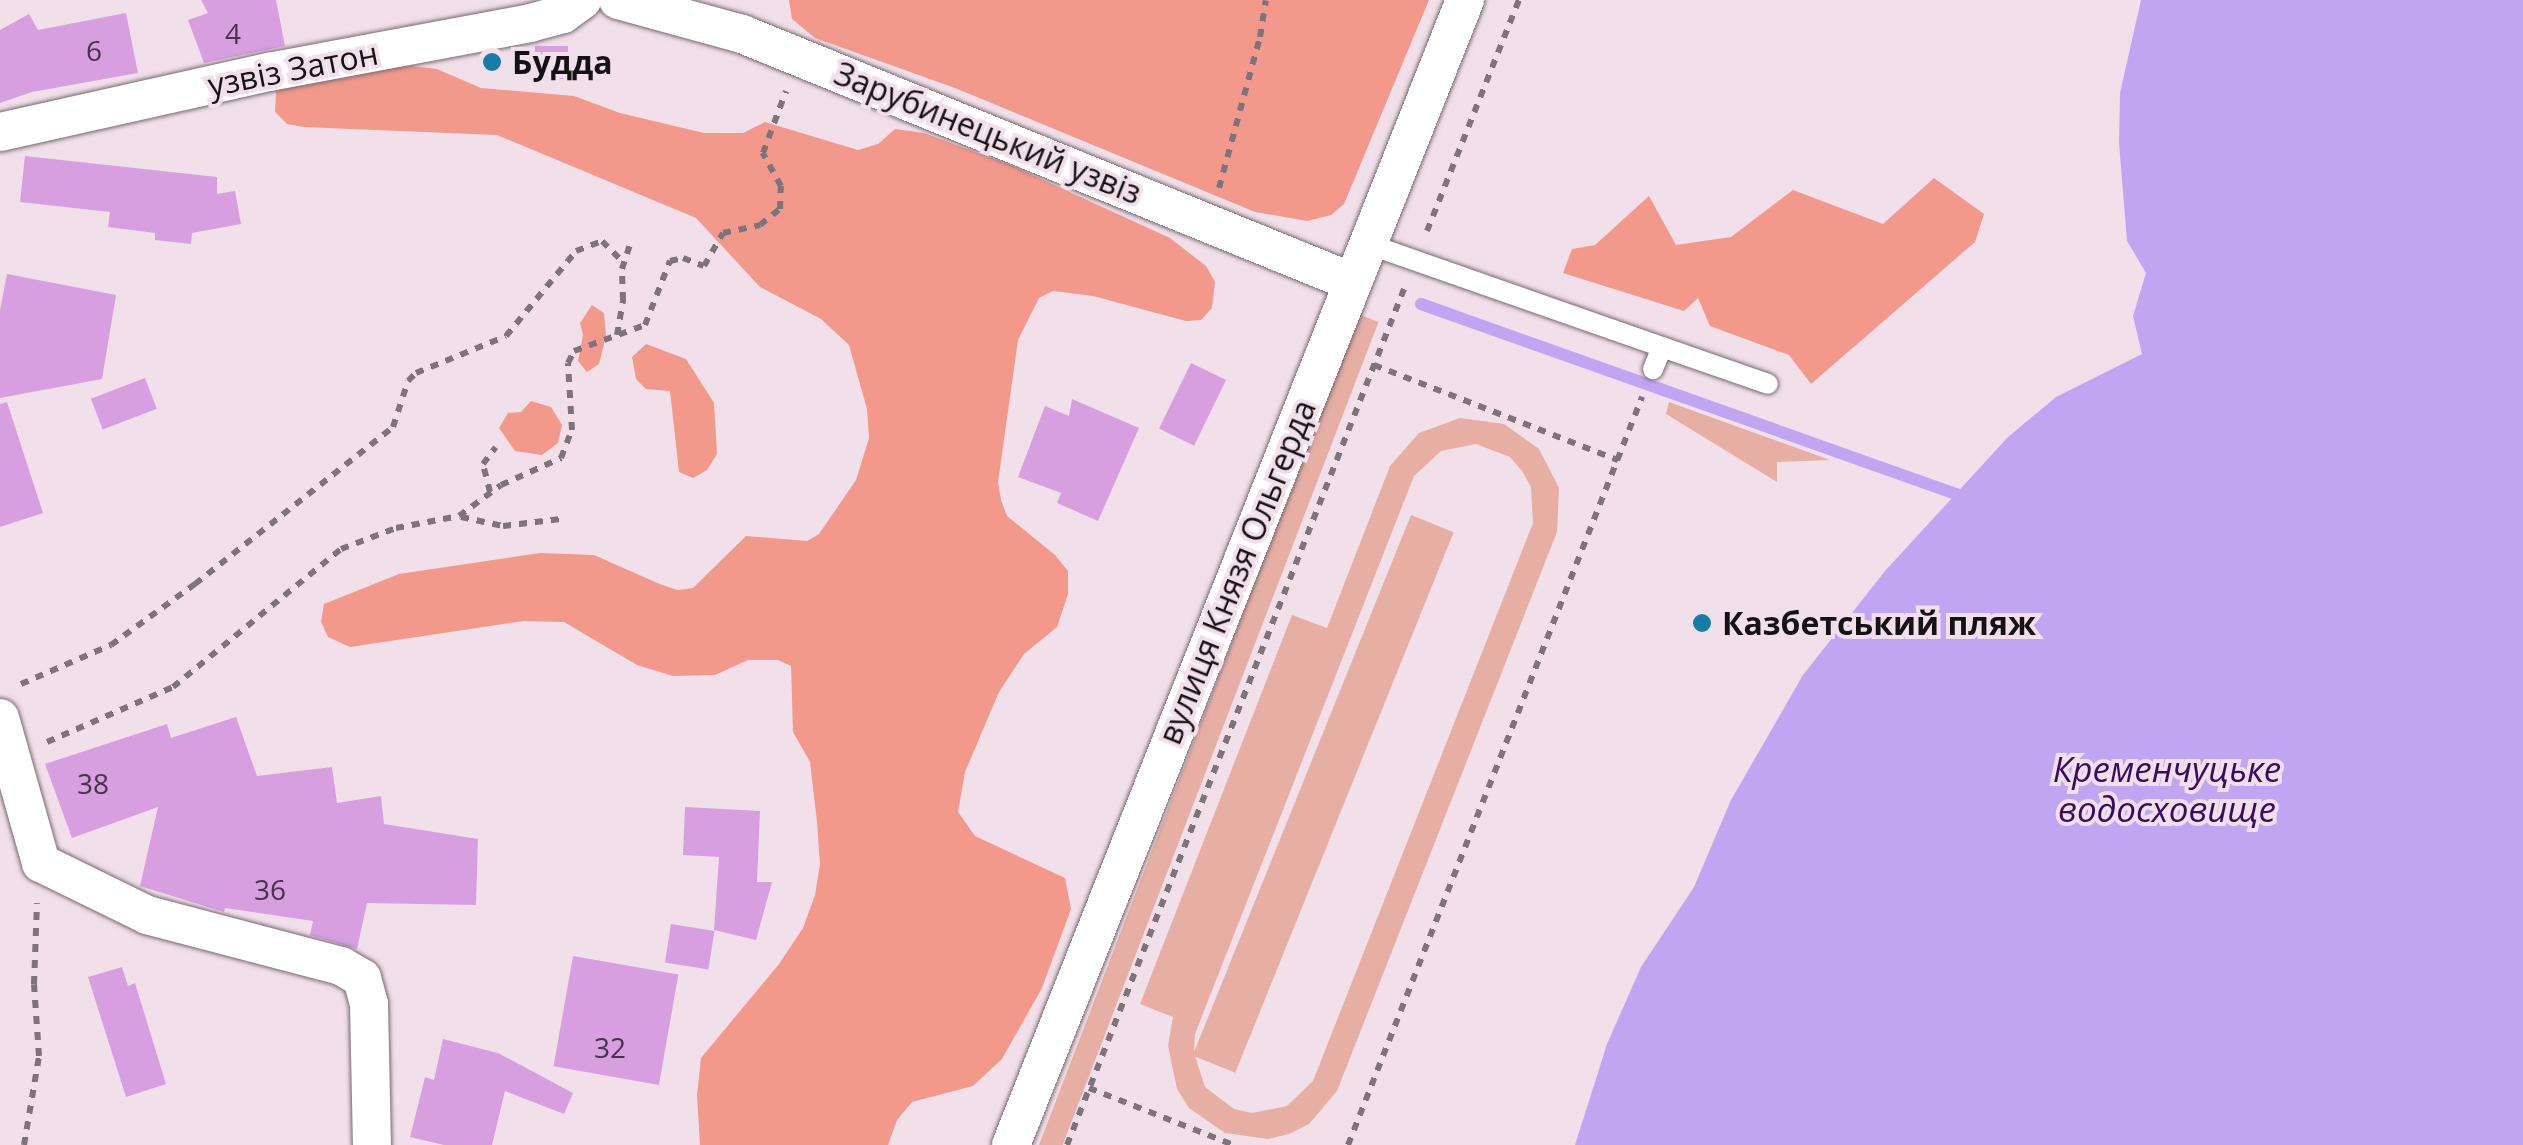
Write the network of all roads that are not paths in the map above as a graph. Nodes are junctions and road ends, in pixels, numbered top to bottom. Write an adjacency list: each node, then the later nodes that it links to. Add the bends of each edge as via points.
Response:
1 (582, 0): 4 (street, узвіз Затон, via 563,14 530,23)
2 (618, 0): 6 (street, Зарубинецький узвіз, via 742,34)
3 (1465, 0): 5 (street, вулиця Князя Ольгерда)
4 (0, 132)
5 (1368, 244): 6 (street, вулиця Князя Ольгерда); 7 (lane)
6 (1352, 282): 12 (street, вулиця Князя Ольгерда)
7 (1662, 347): 8 (lane); 9 (lane)
8 (1653, 369)
9 (1768, 384)
10 (8, 701): 11 (street, via 12,754 40,864 147,915 342,966 362,978 369,1004)
11 (372, 1145)
12 (1011, 1145)

